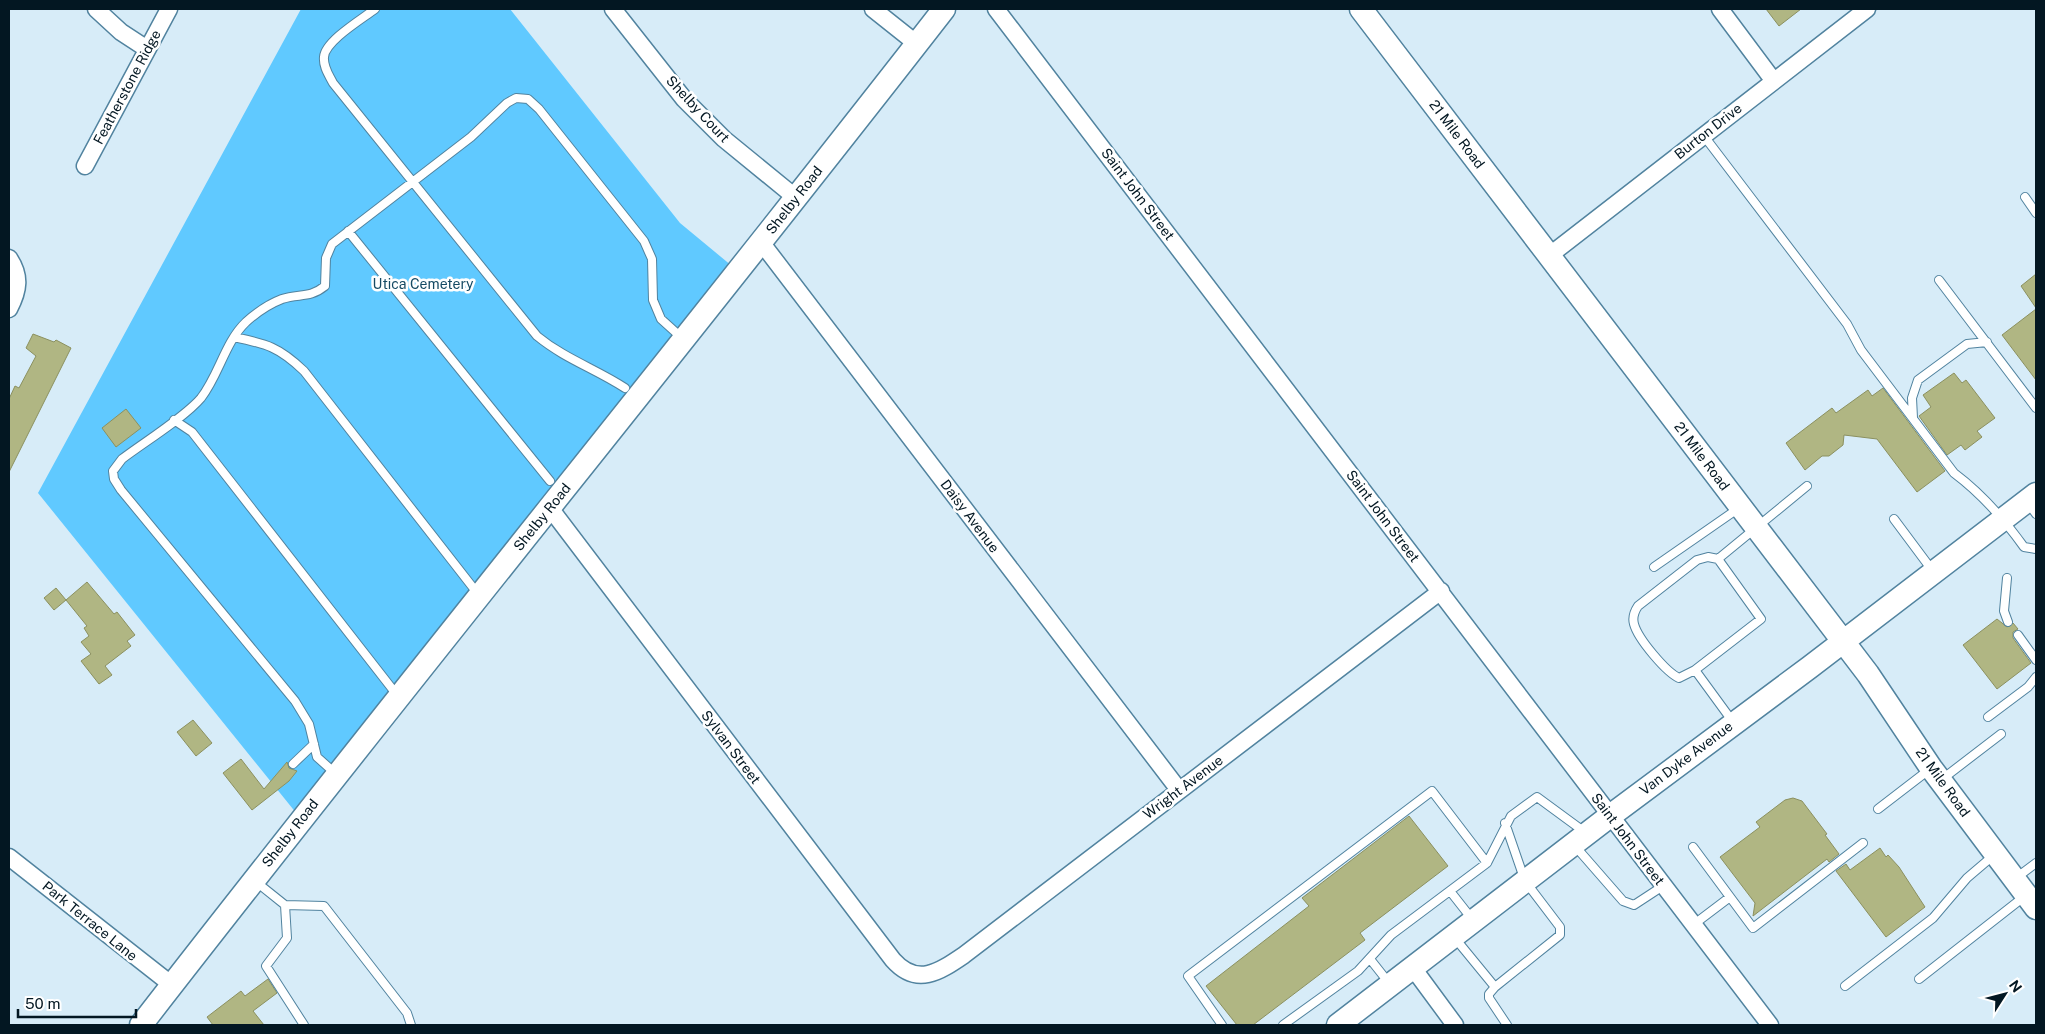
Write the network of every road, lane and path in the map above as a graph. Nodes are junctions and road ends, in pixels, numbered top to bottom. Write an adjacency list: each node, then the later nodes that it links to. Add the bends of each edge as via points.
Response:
1 (96, 9): 12 (street, via 121,32)
2 (169, 9): 12 (street, Featherstone Ridge)
3 (375, 9): 16 (lane, via 331,43 324,55 325,68 333,83)
4 (613, 9): 17 (street, Shelby Court, via 684,99 724,139)
5 (873, 9): 11 (street)
6 (944, 9): 11 (street, Shelby Road)
7 (996, 9): 46 (street, Saint John Street)
8 (1361, 9): 22 (street, 21 Mile Road)
9 (1720, 9): 13 (street)
10 (1866, 9): 13 (street, Burton Drive)
11 (917, 44): 17 (street, Shelby Road)
12 (147, 49): 15 (street, Featherstone Ridge)
13 (1773, 80): 14 (street, Burton Drive)
14 (1703, 135): 22 (street, Burton Drive); 32 (lane)
15 (86, 166)
16 (412, 181): 20 (lane); 27 (lane, via 471,137 506,103 516,98 528,99 539,108 644,241 652,259 653,300 661,319); 29 (lane, via 537,336 556,352)
17 (795, 197): 21 (street, Shelby Road)
18 (2025, 197): 19 (lane)
19 (2036, 213)
20 (348, 231): 26 (lane, via 332,244 326,258 324,286 315,295 282,299 261,310); 33 (lane)
21 (761, 242): 27 (street, Shelby Road); 62 (street, Daisy Avenue)
22 (1550, 256): 36 (street, 21 Mile Road)
23 (12, 263): 25 (street, via 18,283)
24 (1939, 280): 28 (lane)
25 (9, 309)
26 (234, 337): 31 (lane, via 206,391); 47 (lane, via 270,344 304,371)
27 (684, 340): 37 (street, Shelby Road)
28 (1987, 342): 30 (lane); 32 (lane, via 1967,344 1918,380 1912,398)
29 (625, 388)
30 (2036, 408)
31 (174, 420): 54 (lane, via 192,432); 58 (lane, via 122,459 113,471 114,479 294,701 309,724)
32 (1914, 420): 39 (lane, via 1954,473)
33 (550, 481)
34 (1807, 486): 40 (lane)
35 (2033, 503): 39 (street, Van Dyke Avenue)
36 (1741, 507): 40 (street, 21 Mile Road); 43 (lane)
37 (550, 508): 47 (street, Shelby Road); 85 (street, Sylvan Street, via 893,960 903,970)
38 (1894, 519): 44 (lane)
39 (2004, 519): 41 (lane, via 2024,547); 44 (street, Van Dyke Avenue)
40 (1758, 528): 42 (lane); 50 (street, 21 Mile Road)
41 (2036, 549)
42 (1718, 560): 52 (lane, via 1761,619); 52 (lane, via 1708,557 1698,560 1638,606 1633,614 1638,633 1670,673 1678,678)
43 (1654, 567)
44 (1934, 571): 50 (street, Van Dyke Avenue)
45 (2007, 578): 48 (lane, via 2004,611)
46 (1441, 592): 62 (street, Wright Avenue); 64 (street, Saint John Street)
47 (480, 595): 54 (street, Shelby Road)
48 (2008, 622)
49 (2018, 635): 51 (lane)
50 (1844, 642): 56 (street, Van Dyke Avenue); 60 (street, 21 Mile Road)
51 (2036, 660)
52 (1695, 670): 56 (lane)
53 (2036, 677): 55 (lane, via 2028,687)
54 (398, 697): 61 (street, Shelby Road)
55 (1988, 717)
56 (1734, 722): 64 (street, Van Dyke Avenue)
57 (2002, 734): 60 (lane)
58 (314, 744): 59 (lane); 61 (lane, via 317,757)
59 (293, 764)
60 (1936, 774): 63 (lane); 69 (street, 21 Mile Road)
61 (336, 775): 73 (street, Shelby Road)
62 (1179, 790): 85 (street, Wright Avenue, via 964,955 948,966)
63 (1878, 809)
64 (1610, 816): 66 (street, Van Dyke Avenue); 75 (street, Saint John Street)
65 (1505, 823): 66 (lane, via 1538,797); 71 (lane); 74 (lane)
66 (1580, 839): 74 (street, Van Dyke Avenue); 75 (lane, via 1623,901 1634,905)
67 (1863, 843): 78 (lane, via 1753,928)
68 (1693, 847): 78 (lane)
69 (1996, 854): 77 (street, 21 Mile Road); 89 (lane, via 1967,878 1933,918)
70 (9, 857): 87 (street, Park Terrace Lane)
71 (1488, 863): 76 (lane); 94 (lane, via 1432,791 1188,976)
72 (2036, 863): 77 (lane)
73 (253, 880): 79 (lane); 87 (street, Shelby Road)
74 (1526, 881): 80 (street, Van Dyke Avenue); 90 (lane, via 1560,927 1560,935)
75 (1663, 886): 81 (street, Saint John Street)
76 (1450, 891): 80 (lane); 83 (lane, via 1391,935)
77 (2026, 894): 86 (lane)
78 (1730, 897): 81 (lane)
79 (285, 905): 92 (lane, via 287,938 266,966); 93 (lane, via 324,906 407,1013)
80 (1474, 921): 82 (street, Van Dyke Avenue)
81 (1693, 925): 99 (street, Saint John Street)
82 (1453, 937): 84 (street, Van Dyke Avenue); 90 (lane)
83 (1370, 959): 88 (lane); 95 (lane, via 1334,990)
84 (1413, 968): 88 (street, Van Dyke Avenue); 97 (street)
85 (920, 976)
86 (1919, 980)
87 (172, 985): 91 (street, Shelby Road)
88 (1391, 985): 96 (street, Van Dyke Avenue)
89 (1844, 986)
90 (1495, 987): 98 (lane, via 1489,994 1490,1002)
91 (141, 1025)
92 (304, 1025)
93 (411, 1025)
94 (1222, 1025)
95 (1283, 1025)
96 (1338, 1025)
97 (1455, 1025)
98 (1507, 1025)
99 (1770, 1025)

